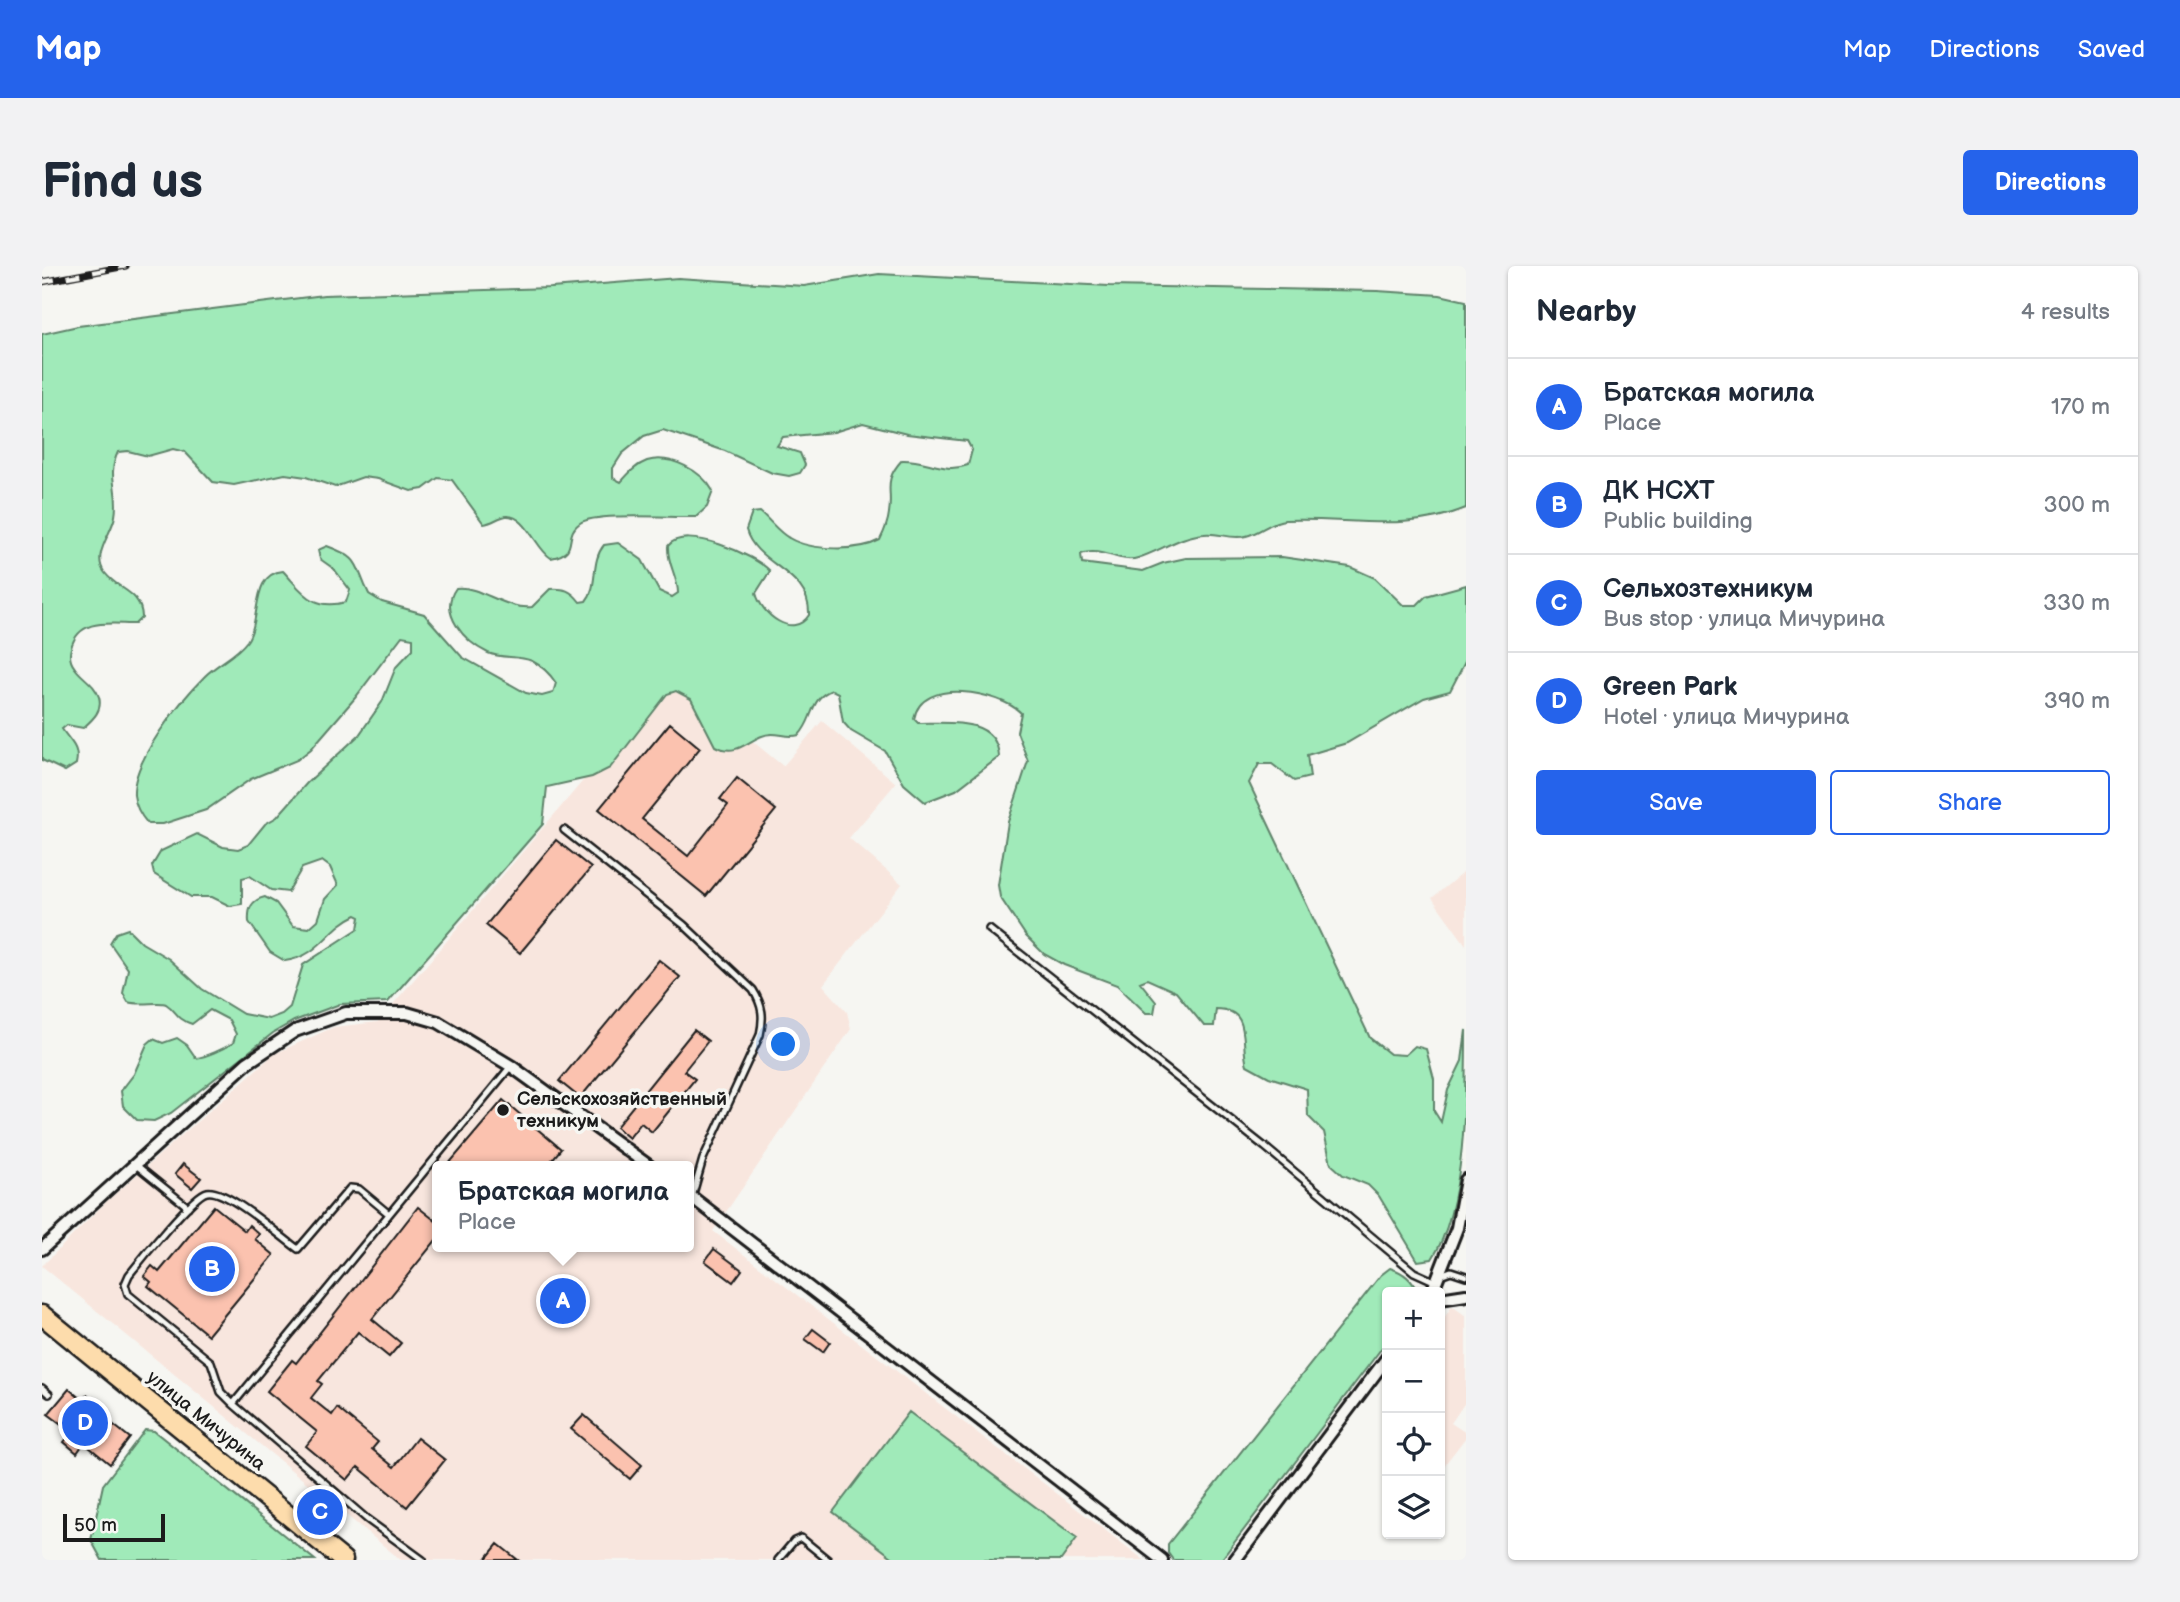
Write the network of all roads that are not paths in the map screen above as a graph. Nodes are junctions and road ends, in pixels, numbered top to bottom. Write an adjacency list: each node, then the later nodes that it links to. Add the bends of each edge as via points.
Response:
1 (564, 830): 9 (lane, via 684,925 753,990 761,1004 760,1035)
2 (989, 929): 17 (lane, via 1265,1147 1414,1272)
3 (511, 1066): 4 (lane); 5 (street); 7 (street, via 438,1022 408,1013 346,1013 271,1045)
4 (433, 1161)
5 (642, 1161)
6 (432, 1163): 12 (lane)
7 (134, 1164): 11 (lane); 15 (street)
8 (1466, 1180): 14 (street)
9 (694, 1187)
10 (694, 1198): 29 (street)
11 (188, 1207): 12 (lane, via 201,1194 216,1192 298,1249 350,1188 359,1189); 24 (lane, via 125,1284 128,1294 211,1362 221,1392)
12 (390, 1214): 24 (lane)
13 (1466, 1221): 14 (lane)
14 (1454, 1237): 17 (street)
15 (42, 1249)
16 (1466, 1276): 17 (lane, via 1451,1271)
17 (1435, 1284)
18 (1466, 1295): 19 (street)
19 (1445, 1298)
20 (42, 1315): 25 (main road, улица Мичурина)
21 (1382, 1365): 30 (street)
22 (42, 1388): 23 (lane)
23 (49, 1394)
24 (233, 1404): 26 (lane, via 368,1520)
25 (343, 1560)
26 (423, 1560)
27 (778, 1560): 28 (lane, via 802,1538)
28 (828, 1560)
29 (1162, 1560)
30 (1235, 1560)

